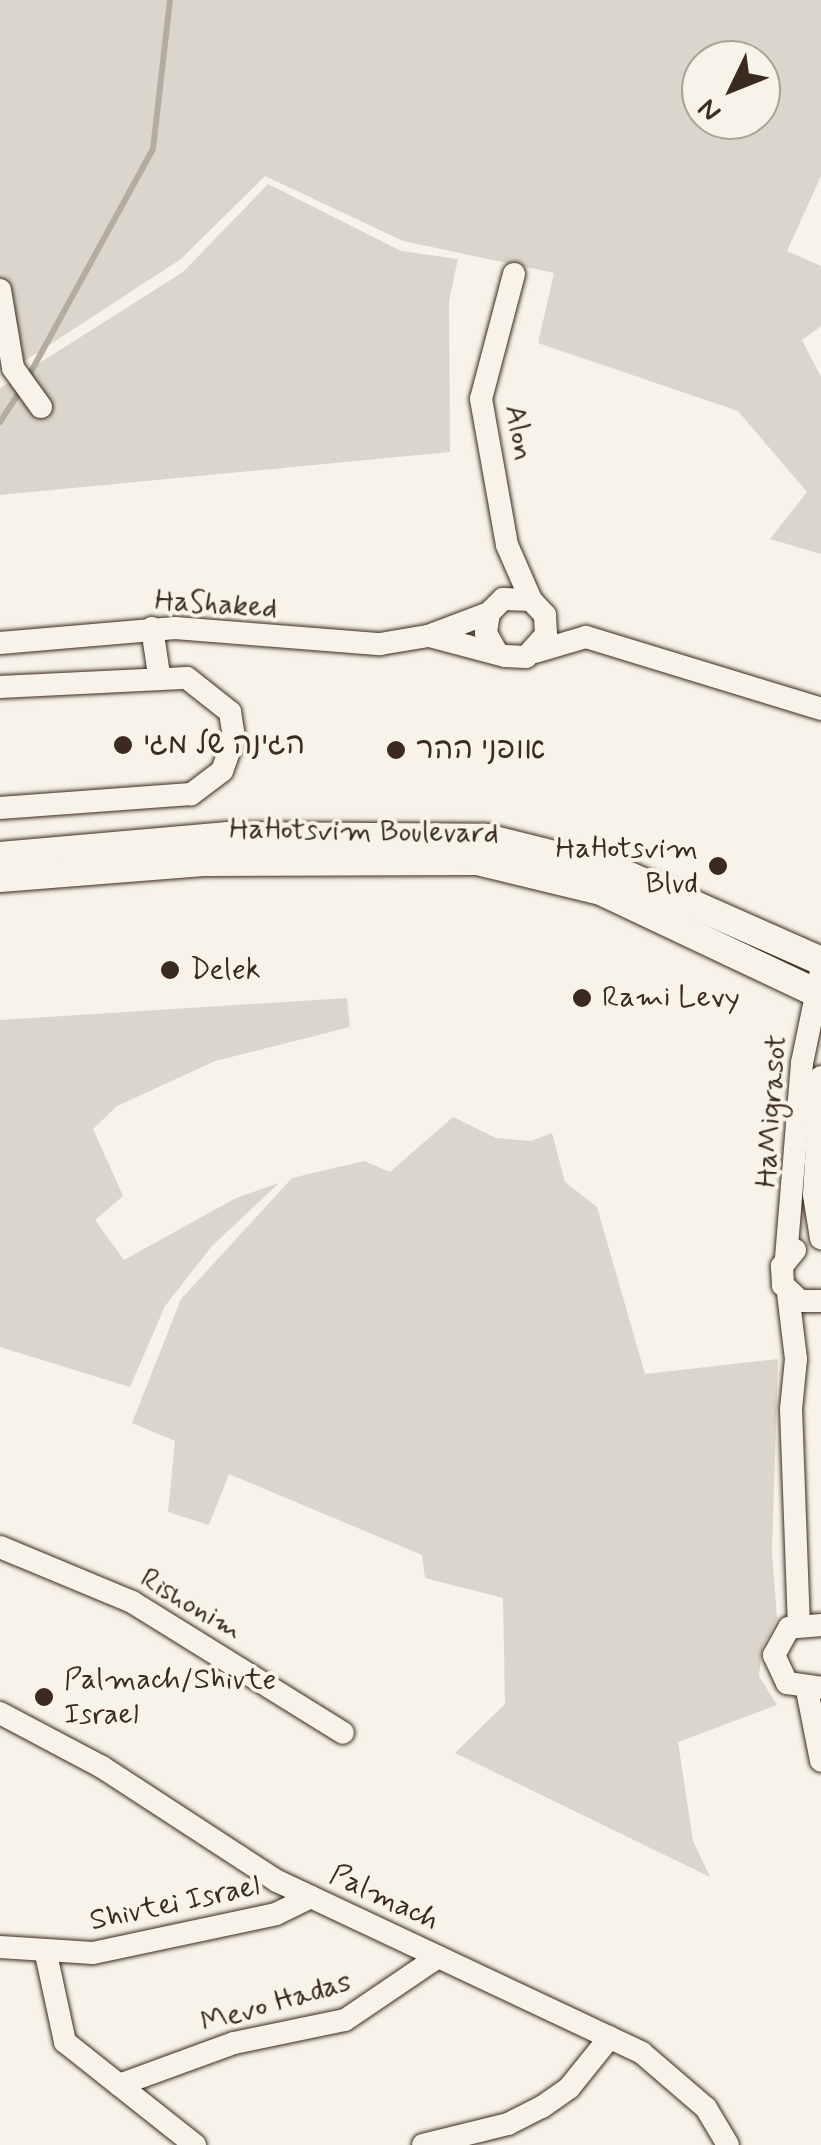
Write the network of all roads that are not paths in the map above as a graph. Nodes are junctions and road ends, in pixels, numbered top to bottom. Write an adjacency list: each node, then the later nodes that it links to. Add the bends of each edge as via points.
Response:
1 (514, 274): 4 (street, Alon, via 481,399)
2 (0, 290): 3 (street, via 12,368)
3 (41, 407)
4 (507, 545): 5 (street, Alon); 6 (street, Alon)
5 (535, 604): 6 (street, via 512,597); 9 (street); 12 (street, via 547,624)
6 (492, 609): 8 (street, HaShaked); 11 (street, via 486,632)
7 (152, 628): 8 (street, HaShaked, via 344,644); 10 (street, HaShaked); 13 (street)
8 (428, 636): 11 (street, HaShaked)
9 (586, 638): 12 (street); 15 (street)
10 (0, 642)
11 (496, 650): 12 (street, via 515,658)
12 (535, 652)
13 (159, 675): 14 (street); 16 (street, via 187,678 230,712 234,738 222,771 208,784 191,794)
14 (0, 687)
15 (821, 709)
16 (0, 808)
17 (0, 856): 19 (main road, HaHotsvim Boulevard, via 228,836 486,838 618,872 766,942)
18 (0, 878): 20 (main road, HaHotsvim Boulevard, via 203,862 477,861 601,891)
19 (821, 960)
20 (818, 986): 24 (street, HaMigrasot)
21 (821, 1077): 22 (street, HaMigrasot, via 814,1195)
22 (821, 1238)
23 (821, 1248): 24 (street, via 801,1246)
24 (786, 1258): 25 (street, HaMigrasot, via 781,1276)
25 (788, 1293): 26 (street); 27 (street)
26 (820, 1301): 27 (street)
27 (796, 1359): 29 (street, via 791,1409)
28 (0, 1547): 32 (street, Rishonim, via 132,1602)
29 (810, 1624): 30 (street, via 781,1636 774,1660 783,1680)
30 (814, 1689): 33 (street)
31 (0, 1713): 34 (street, Palmach, via 74,1750)
32 (343, 1732)
33 (821, 1761)
34 (311, 1898): 36 (street, Shivtei Israel, via 276,1914 93,1953); 37 (street, Palmach)
35 (0, 1947): 36 (street, Shivtei Israel)
36 (46, 1954): 39 (street, via 65,2042)
37 (438, 1957): 38 (street, Palmach); 39 (street, Mevo Hadas, via 345,2020 234,2043)
38 (610, 2037): 41 (street, via 569,2088 542,2107 508,2124); 42 (street, Palmach, via 678,2077)
39 (119, 2085): 40 (street)
40 (195, 2145)
41 (423, 2145)
42 (728, 2145)

